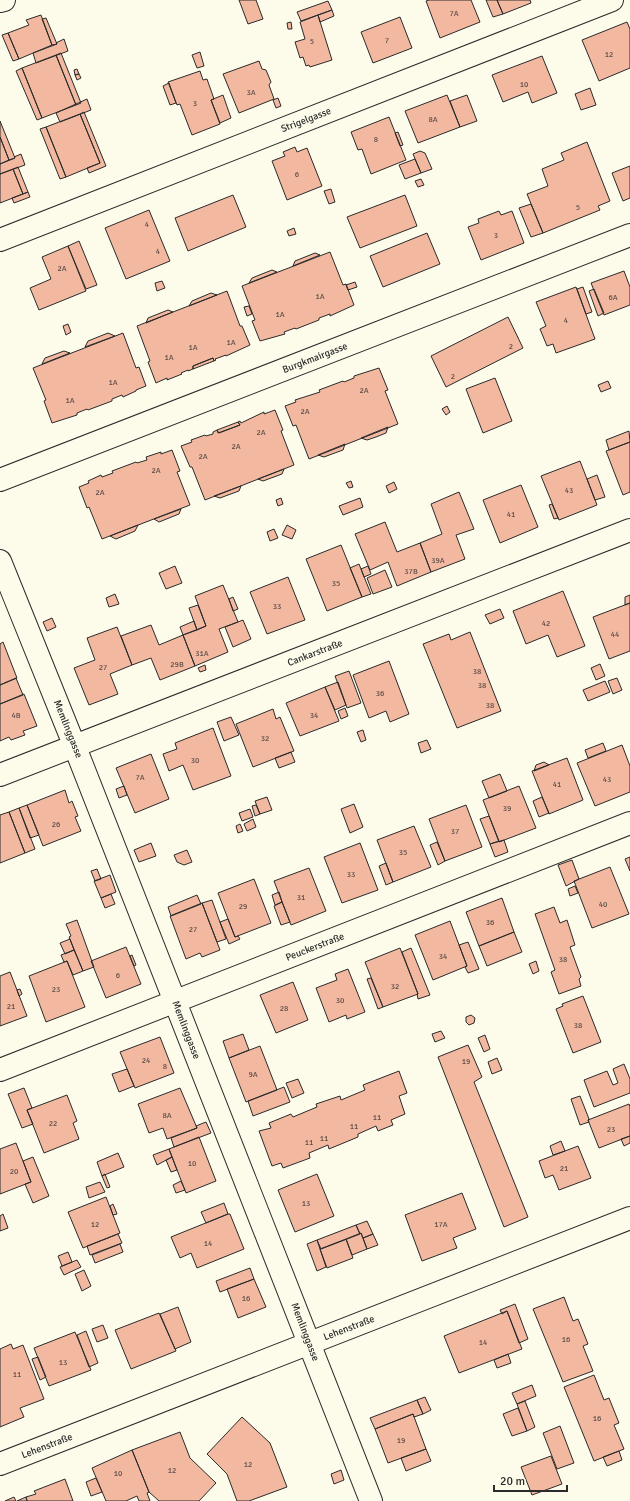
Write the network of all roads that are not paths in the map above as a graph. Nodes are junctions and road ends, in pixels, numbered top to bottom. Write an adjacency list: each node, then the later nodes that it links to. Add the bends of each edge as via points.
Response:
1 (4, 0): 3 (street)
2 (612, 0): 5 (street, Strigelgasse)
3 (0, 1)
4 (630, 235): 6 (street, Burgkmairgasse)
5 (0, 240)
6 (0, 480)
7 (630, 530): 9 (street, Cankarstraße)
8 (0, 560): 9 (street, Memlinggasse)
9 (75, 747): 10 (street, Cankarstraße); 12 (street, Memlinggasse)
10 (0, 775)
11 (630, 823): 12 (street, Peuckerstraße)
12 (175, 1002): 13 (street, Peuckerstraße); 15 (street, Memlinggasse)
13 (0, 1070)
14 (630, 1218): 15 (street, Lehenstraße)
15 (310, 1343): 16 (street, Lehenstraße); 17 (street, Memlinggasse)
16 (0, 1464)
17 (371, 1501)

